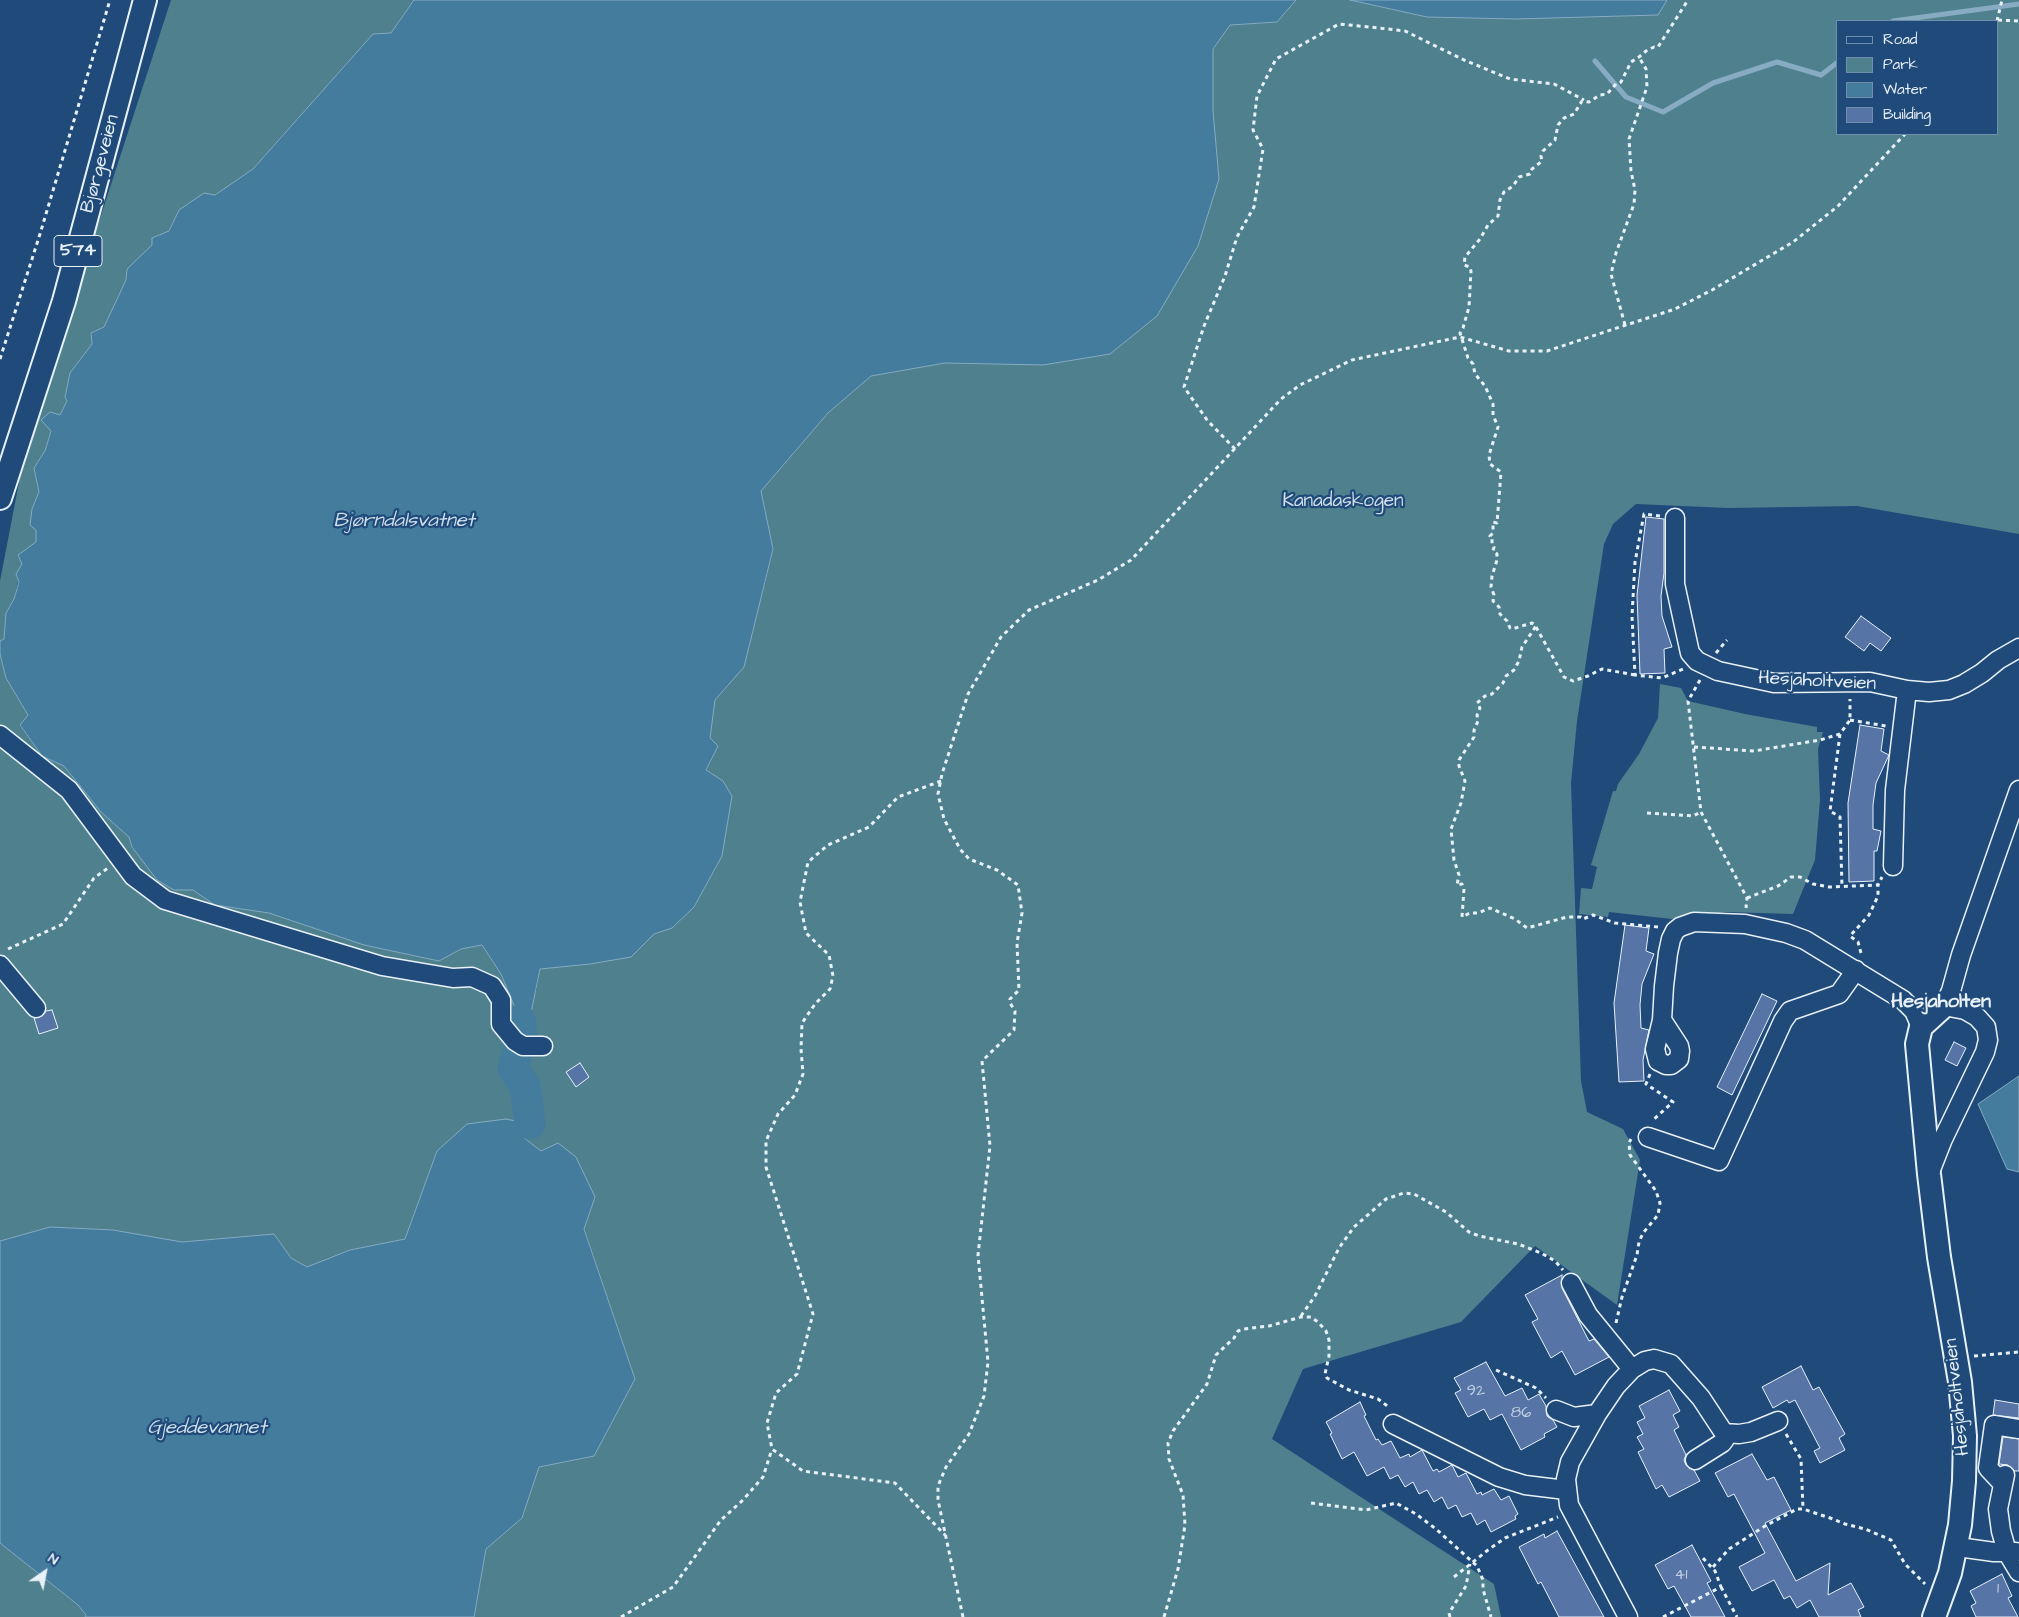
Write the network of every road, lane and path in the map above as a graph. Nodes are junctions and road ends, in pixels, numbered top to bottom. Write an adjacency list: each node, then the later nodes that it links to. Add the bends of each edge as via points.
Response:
1 (110, 0): 13 (path)
2 (145, 0): 15 (main road, Bjørgeveien / 574, via 64,301)
3 (1688, 0): 8 (path, via 1658,47 1654,46)
4 (2002, 0): 5 (path)
5 (1997, 20)
6 (1999, 21): 7 (path)
7 (2019, 21)
8 (1639, 58): 9 (path, via 1631,62 1621,82 1607,94 1589,102); 11 (path, via 1646,68 1647,87 1629,139 1636,190 1611,274)
9 (1585, 100): 12 (path, via 1574,114 1558,125 1555,140 1543,151 1542,161 1529,175 1519,177 1504,192 1498,216 1465,257 1464,265 1470,266 1471,271 1470,307); 14 (path, via 1554,84 1510,79 1405,31 1339,24 1276,58 1257,96 1253,130 1263,149 1254,207 1237,237 1184,387 1207,420)
10 (1904, 135): 11 (path, via 1838,206 1793,242 1712,290 1675,308)
11 (1625, 325): 12 (path, via 1547,351 1509,351)
12 (1460, 337): 14 (path, via 1352,360 1300,385 1281,399); 17 (path, via 1475,374 1493,404 1498,427 1490,451 1490,464 1501,472 1497,523 1493,522 1490,536 1493,551 1497,554 1490,587 1493,601 1510,628 1532,623)
13 (0, 359)
14 (1234, 449): 30 (path, via 1130,560 1098,580 1029,610 1001,637 968,694)
15 (0, 498)
16 (1675, 518): 21 (street, Hesjaholtveien, via 1675,584 1690,653); 22 (path, via 1644,514 1632,616)
17 (1536, 626): 22 (path, via 1564,677 1573,681 1602,669); 40 (path, via 1522,647 1514,670 1492,694 1478,702 1480,708 1474,737 1459,760 1465,781 1461,804 1451,829 1459,875 1457,885 1462,884 1464,889 1462,918 1490,908 1527,928 1567,916 1584,919 1593,915 1615,923)
18 (1727, 640): 19 (path)
19 (1720, 648)
20 (2019, 648): 24 (street, Hesjaholtveien, via 1964,684 1949,690)
21 (1708, 667): 22 (path, via 1687,667 1662,678); 23 (street, Hesjaholtveien, via 1774,682); 29 (path, via 1688,701)
22 (1635, 675)
23 (1850, 682): 24 (street, Hesjaholtveien, via 1870,682); 25 (path)
24 (1907, 690): 26 (street)
25 (1850, 720): 26 (path); 27 (path)
26 (1903, 729): 35 (street, via 1895,790)
27 (1840, 734): 29 (path, via 1754,750); 37 (path, via 1830,812 1840,817)
28 (0, 735): 34 (street, via 69,790)
29 (1694, 747): 32 (path)
30 (941, 781): 66 (path, via 898,797 868,828 828,845 808,862 800,902 806,933 829,955 833,976 830,989 802,1023 803,1074 795,1095 778,1114 766,1141 766,1167 813,1314 797,1374 776,1393 767,1423); 72 (path, via 938,794 944,818 960,849 969,859 998,870 1018,885 1022,912 1018,943 1019,990 1010,999 1015,1011 1014,1030 982,1061 990,1146 978,1255 988,1362 984,1396 969,1434 946,1467 938,1486)
31 (2019, 790): 44 (street, via 1960,954)
32 (1702, 812): 33 (path, via 1693,816); 38 (path)
33 (1647, 813)
34 (121, 860): 41 (path, via 94,878 63,924); 48 (street, via 133,876 165,900 382,966 454,978 472,977 492,986 501,1000 501,1024 519,1044)
35 (1893, 866): 36 (path, via 1886,867)
36 (1878, 885): 37 (path); 43 (path, via 1878,896 1868,916 1850,936 1858,942)
37 (1842, 887): 38 (path, via 1829,887 1795,877)
38 (1747, 898): 39 (path)
39 (1745, 924): 40 (street, via 1694,922); 43 (street, via 1806,940)
40 (1680, 927): 46 (street, via 1671,939 1668,953)
41 (0, 952)
42 (0, 965): 45 (street)
43 (1859, 966): 47 (street, via 1903,1000 1914,1011); 51 (street, via 1839,994 1790,1011 1719,1162)
44 (1948, 998): 47 (main road); 52 (street, Hesjaholtveien, via 1977,1017 1986,1027 1988,1040 1981,1063)
45 (36, 1008)
46 (1662, 1020)
47 (1921, 1027): 52 (main road, Hesjaholtveien, via 1917,1044)
48 (543, 1046)
49 (1661, 1094): 50 (path, via 1673,1102)
50 (1655, 1118)
51 (1648, 1137): 55 (path, via 1634,1134 1629,1143 1630,1155 1656,1191 1660,1203 1658,1214 1639,1242)
52 (1929, 1174): 57 (main road, Hesjaholtveien)
53 (1571, 1283): 54 (path, via 1556,1261 1518,1244 1469,1232 1446,1212 1414,1194 1404,1193 1386,1199 1354,1227); 55 (street, via 1588,1315)
54 (1301, 1316): 63 (path, via 1311,1317 1326,1331 1329,1340 1327,1378 1390,1406); 84 (path, via 1238,1331 1216,1355 1207,1384 1172,1431 1168,1442 1169,1459 1183,1495 1185,1525 1178,1569)
55 (1611, 1343): 58 (street)
56 (2019, 1352): 57 (path)
57 (1956, 1358): 73 (main road, Hesjaholtveien, via 1965,1436 1964,1481)
58 (1632, 1369): 61 (street); 65 (street, via 1654,1359 1671,1364 1701,1398)
59 (1496, 1370): 60 (path, via 1536,1388)
60 (1556, 1410): 61 (street, via 1574,1417)
61 (1597, 1414): 68 (street, via 1570,1462)
62 (1778, 1421): 65 (street, via 1751,1432); 70 (path, via 1801,1459)
63 (1393, 1424): 68 (street, via 1498,1478)
64 (2019, 1429): 74 (street, via 1994,1425 1988,1468 2004,1480 1998,1508 2001,1531)
65 (1724, 1432): 67 (street, via 1722,1443)
66 (772, 1449): 72 (path, via 803,1471 895,1483); 82 (path, via 763,1476 721,1520 673,1588)
67 (1695, 1460)
68 (1566, 1490): 71 (street)
69 (1311, 1503): 76 (path, via 1366,1510 1396,1503 1427,1521)
70 (1803, 1509): 77 (path, via 1796,1509 1765,1526 1729,1549); 81 (path, via 1891,1540 1918,1579 1927,1586)
71 (1572, 1510): 76 (path, via 1505,1538); 87 (street)
72 (946, 1535): 83 (path)
73 (1956, 1549): 74 (street, via 1958,1546); 81 (main road, Hesjaholtveien)
74 (2013, 1552): 78 (street)
75 (1701, 1556): 77 (path)
76 (1471, 1563): 79 (path); 85 (path, via 1466,1586); 86 (path, via 1481,1572)
77 (1712, 1567): 80 (path)
78 (2019, 1572)
79 (1454, 1577)
80 (1721, 1588): 88 (path); 89 (path)
81 (1944, 1590): 90 (main road, Hesjaholtveien)
82 (621, 1617)
83 (963, 1617)
84 (1164, 1617)
85 (1450, 1617)
86 (1491, 1617)
87 (1628, 1617)
88 (1664, 1617)
89 (1737, 1617)
90 (1934, 1617)

